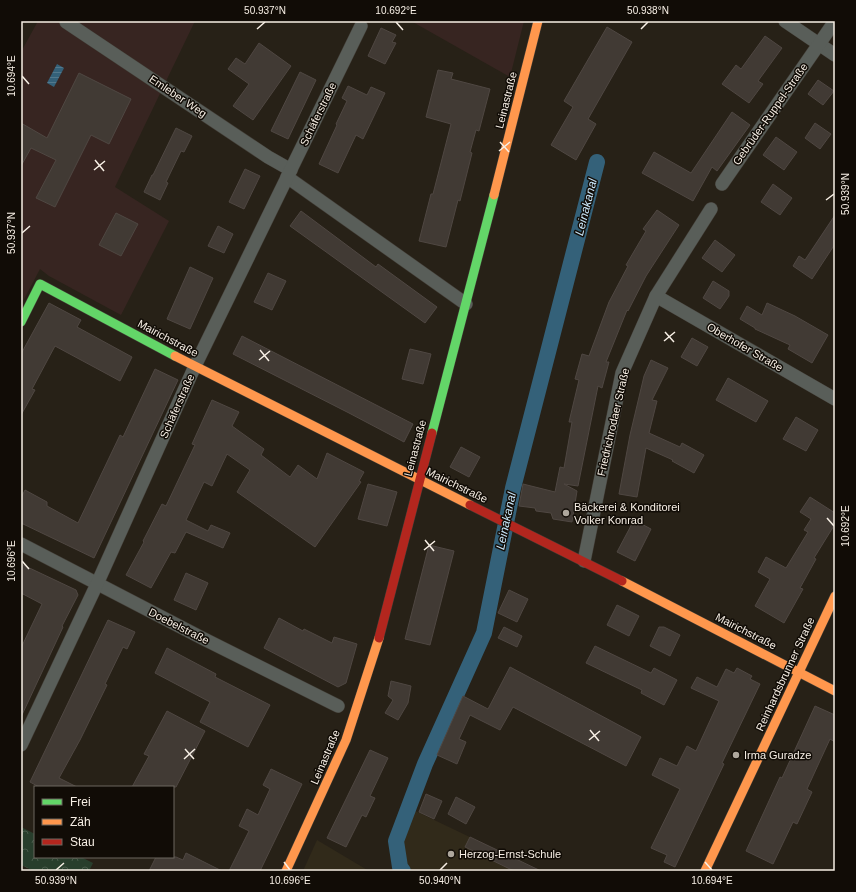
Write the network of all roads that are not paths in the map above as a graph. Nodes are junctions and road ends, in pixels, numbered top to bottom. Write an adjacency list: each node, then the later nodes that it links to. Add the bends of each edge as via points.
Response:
1 (538, 21): 12 (street, Leinastraße)
2 (785, 21): 6 (street)
3 (835, 21): 6 (street, Gebrüder-Ruppel-Straße)
4 (66, 22): 8 (street, Emleber Weg)
5 (361, 26): 8 (street, Schäferstraße)
6 (819, 44): 7 (street); 9 (street, Gebrüder-Ruppel-Straße)
7 (835, 55)
8 (289, 173): 12 (street, Emleber Weg); 14 (street, Schäferstraße)
9 (722, 184)
10 (711, 208): 11 (street, Friedrichrodaer Straße)
11 (656, 296): 15 (street, Oberhofer Straße); 18 (street, Friedrichrodaer Straße, via 622,373)
12 (466, 304): 16 (street, Leinastraße)
13 (21, 322): 14 (street, Mairichstraße, via 40,284)
14 (195, 366): 16 (street, Mairichstraße); 19 (street, Schäferstraße)
15 (835, 399)
16 (419, 480): 18 (street, Mairichstraße); 25 (street, Leinastraße, via 363,693 346,740)
17 (21, 544): 19 (street, Doebelstraße)
18 (584, 561): 21 (street, Mairichstraße)
19 (97, 584): 23 (street, Doebelstraße); 24 (street, Schäferstraße)
20 (835, 596): 21 (street, Reinhardsbrunner Straße)
21 (799, 672): 22 (street, Mairichstraße); 26 (street, Reinhardsbrunner Straße)
22 (835, 691)
23 (338, 706)
24 (21, 744)
25 (286, 871)
26 (705, 871)

